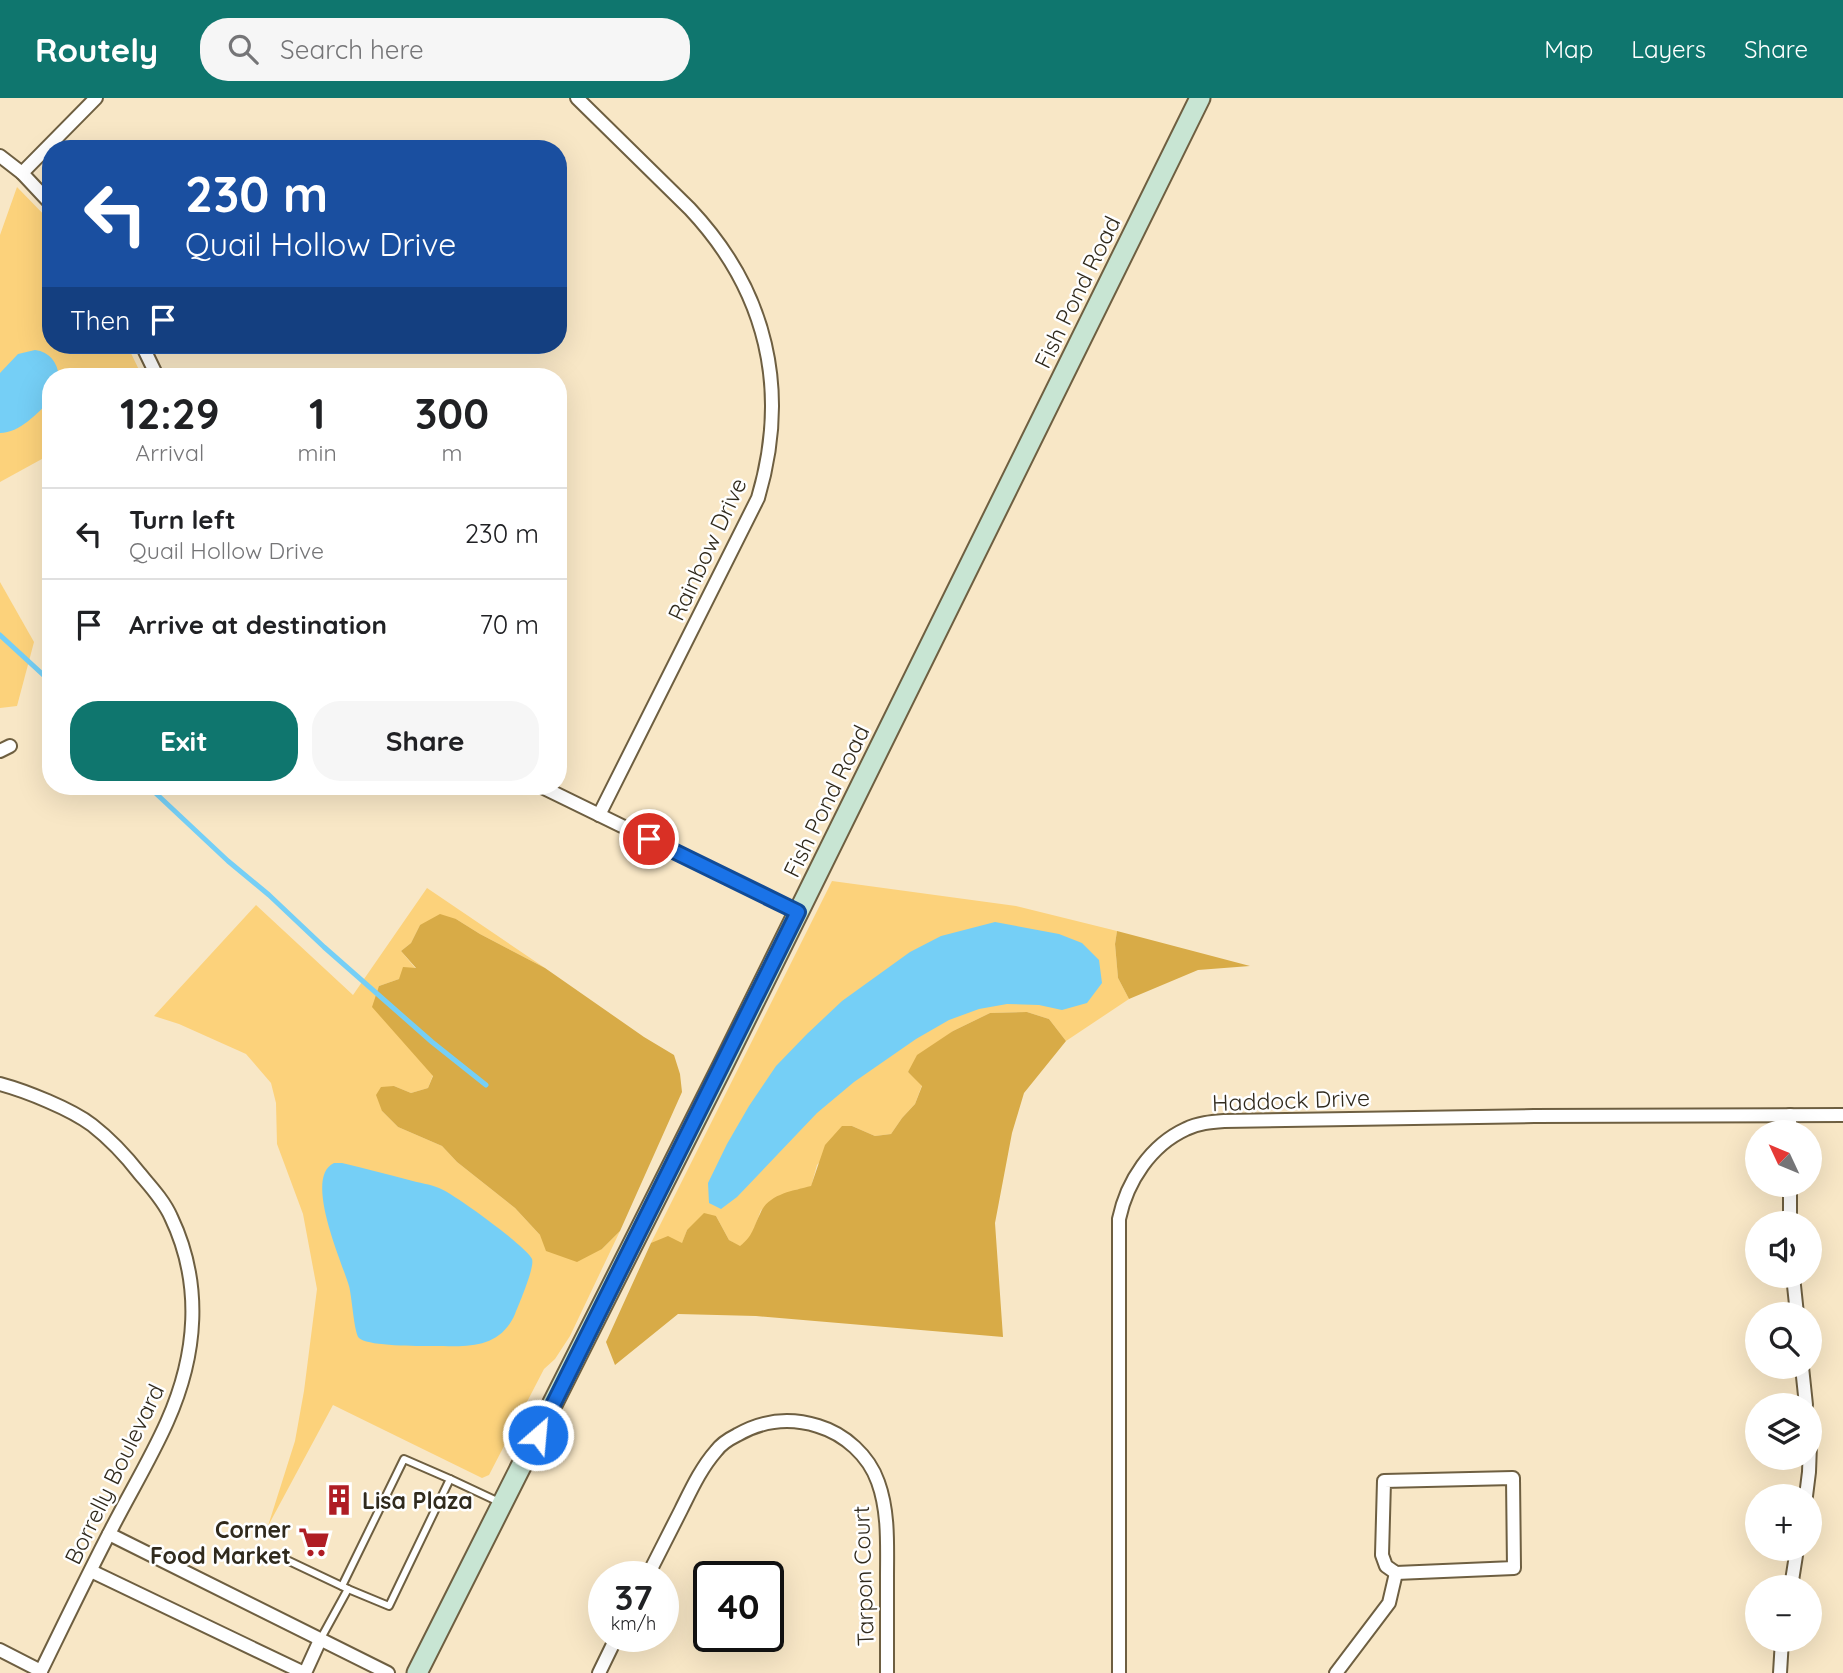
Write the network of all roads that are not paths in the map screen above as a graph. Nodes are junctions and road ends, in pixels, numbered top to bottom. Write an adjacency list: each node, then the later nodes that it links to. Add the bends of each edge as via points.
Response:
1 (96, 98): 4 (street)
2 (577, 98): 10 (street, Rainbow Drive, via 690,209 729,257 756,313 772,378 772,428 758,498)
3 (1200, 98): 11 (street, Fish Pond Road)
4 (55, 140)
5 (42, 153): 7 (street)
6 (0, 156): 7 (street)
7 (22, 173): 8 (street)
8 (42, 194)
9 (558, 795): 10 (street)
10 (599, 815): 11 (street)
11 (798, 912): 17 (street, Fish Pond Road)
12 (0, 1084): 18 (street, Borrelly Boulevard, via 89,1123 109,1140 171,1216 187,1259 193,1297 187,1370 169,1420)
13 (1790, 1115): 14 (street, Haddock Drive); 15 (street); 34 (street, Haddock Drive, via 1224,1121 1186,1129 1157,1149 1132,1182 1119,1219)
14 (1843, 1115)
15 (1790, 1120)
16 (450, 1479): 17 (lane); 23 (lane, via 388,1606); 23 (lane, via 404,1459)
17 (503, 1504): 31 (street, Fish Pond Road)
18 (109, 1534): 21 (street, Borrelly Boulevard); 24 (street)
19 (289, 1561): 23 (lane)
20 (655, 1561): 33 (street, Tarpon Court, via 718,1448 766,1422 787,1420 824,1428 863,1456 883,1498)
21 (91, 1571): 28 (street, Borrelly Boulevard); 29 (street)
22 (1396, 1573): 22 (street, via 1386,1566 1382,1555 1384,1481 1513,1478 1514,1569); 35 (street, via 1389,1603)
23 (345, 1587): 24 (lane)
24 (320, 1640): 29 (street); 30 (street)
25 (0, 1650): 28 (street)
26 (609, 1652): 32 (street)
27 (1781, 1652): 36 (street)
28 (40, 1672)
29 (304, 1673)
30 (388, 1673)
31 (417, 1673)
32 (598, 1673)
33 (887, 1673)
34 (1119, 1673)
35 (1336, 1673)
36 (1780, 1673)

